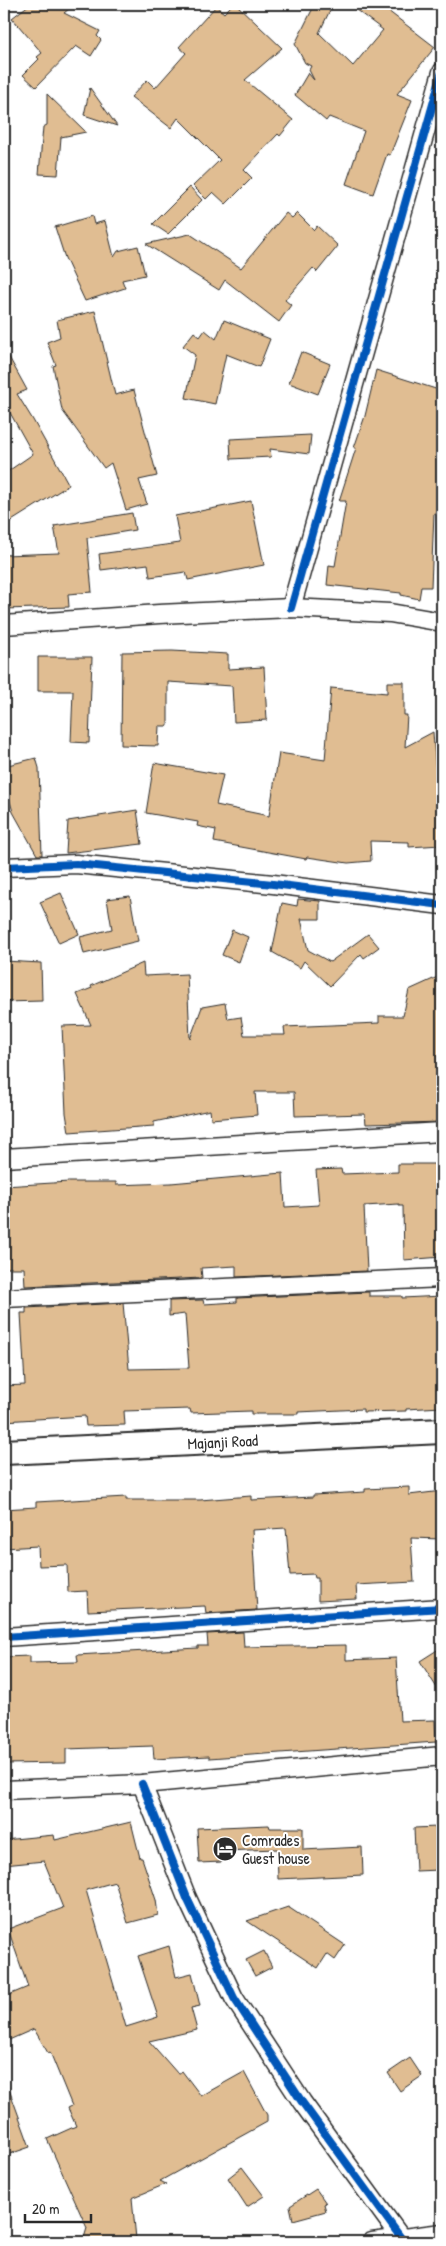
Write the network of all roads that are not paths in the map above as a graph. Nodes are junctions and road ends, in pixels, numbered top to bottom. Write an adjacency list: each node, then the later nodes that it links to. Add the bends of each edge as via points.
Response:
1 (442, 72): 2 (street)
2 (291, 608): 3 (street, via 390,613); 4 (street)
3 (442, 622)
4 (4, 625)
5 (4, 867): 6 (street, via 76,864 273,884)
6 (442, 906)
7 (442, 1132): 8 (street)
8 (4, 1158)
9 (442, 1278): 10 (street)
10 (4, 1298)
11 (442, 1431): 12 (main road, Majanji Road)
12 (4, 1452)
13 (442, 1608): 14 (street)
14 (4, 1637)
15 (442, 1756): 16 (street)
16 (142, 1784): 17 (street); 19 (street, via 187,1898 234,1998 302,2102)
17 (4, 1790)
18 (442, 2233): 19 (street)
19 (403, 2241): 20 (street)
20 (372, 2242)

